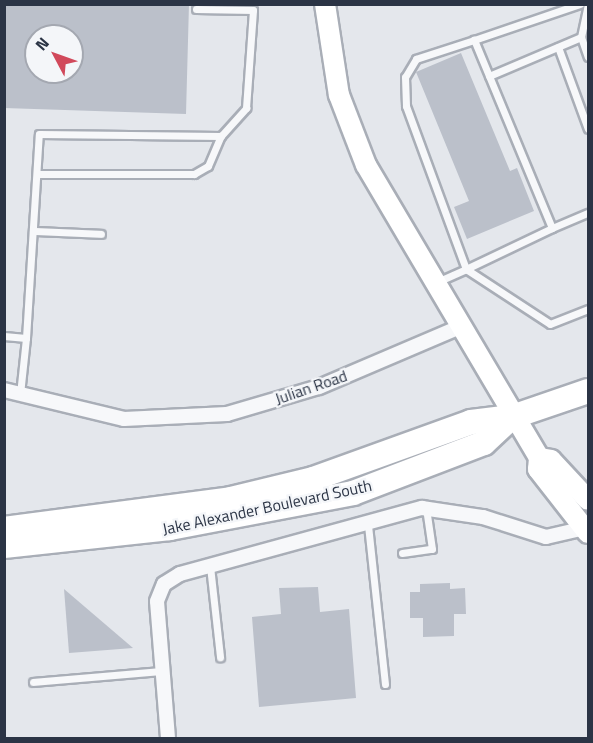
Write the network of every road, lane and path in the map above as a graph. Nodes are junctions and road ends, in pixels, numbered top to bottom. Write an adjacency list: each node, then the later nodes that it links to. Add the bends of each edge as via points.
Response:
1 (325, 4): 18 (street, via 339,95 350,129)
2 (580, 4): 6 (lane)
3 (588, 4): 5 (lane)
4 (196, 9): 11 (lane, via 253,10 246,108)
5 (581, 37): 7 (lane); 8 (lane)
6 (474, 40): 9 (lane); 17 (lane, via 416,59 405,77 406,106)
7 (558, 47): 9 (lane); 10 (lane)
8 (588, 57)
9 (489, 76): 14 (lane)
10 (588, 129)
11 (221, 136): 12 (lane, via 208,166 194,174); 12 (lane, via 39,134)
12 (37, 174): 15 (lane)
13 (588, 213): 14 (lane)
14 (552, 228): 17 (lane)
15 (33, 231): 16 (lane); 22 (lane)
16 (101, 234)
17 (466, 269): 18 (lane); 19 (lane, via 550,324)
18 (434, 284): 20 (street)
19 (588, 309)
20 (459, 327): 25 (street, Julian Road, via 319,387 226,414 124,419); 26 (street)
21 (4, 336): 22 (lane)
22 (26, 338): 25 (lane)
23 (4, 390): 25 (street, Julian Road)
24 (588, 391): 26 (highway, Jake Alexander Boulevard South)
25 (20, 394)
26 (512, 417): 27 (street); 31 (highway, Jake Alexander Boulevard South, via 471,422 378,458 231,499); 33 (highway, Jake Alexander Boulevard South, via 484,443 353,493 170,528)
27 (539, 458): 28 (street, via 551,460); 32 (street, via 538,469 550,489)
28 (588, 500)
29 (426, 508): 30 (street); 32 (street, via 483,517 546,537); 34 (lane, via 432,549)
30 (368, 525): 35 (street); 39 (lane)
31 (4, 528)
32 (586, 531)
33 (4, 546)
34 (402, 553)
35 (210, 566): 36 (lane); 37 (street, via 164,584 157,601)
36 (220, 657)
37 (161, 671): 38 (lane); 40 (street)
38 (33, 682)
39 (385, 684)
40 (168, 738)

